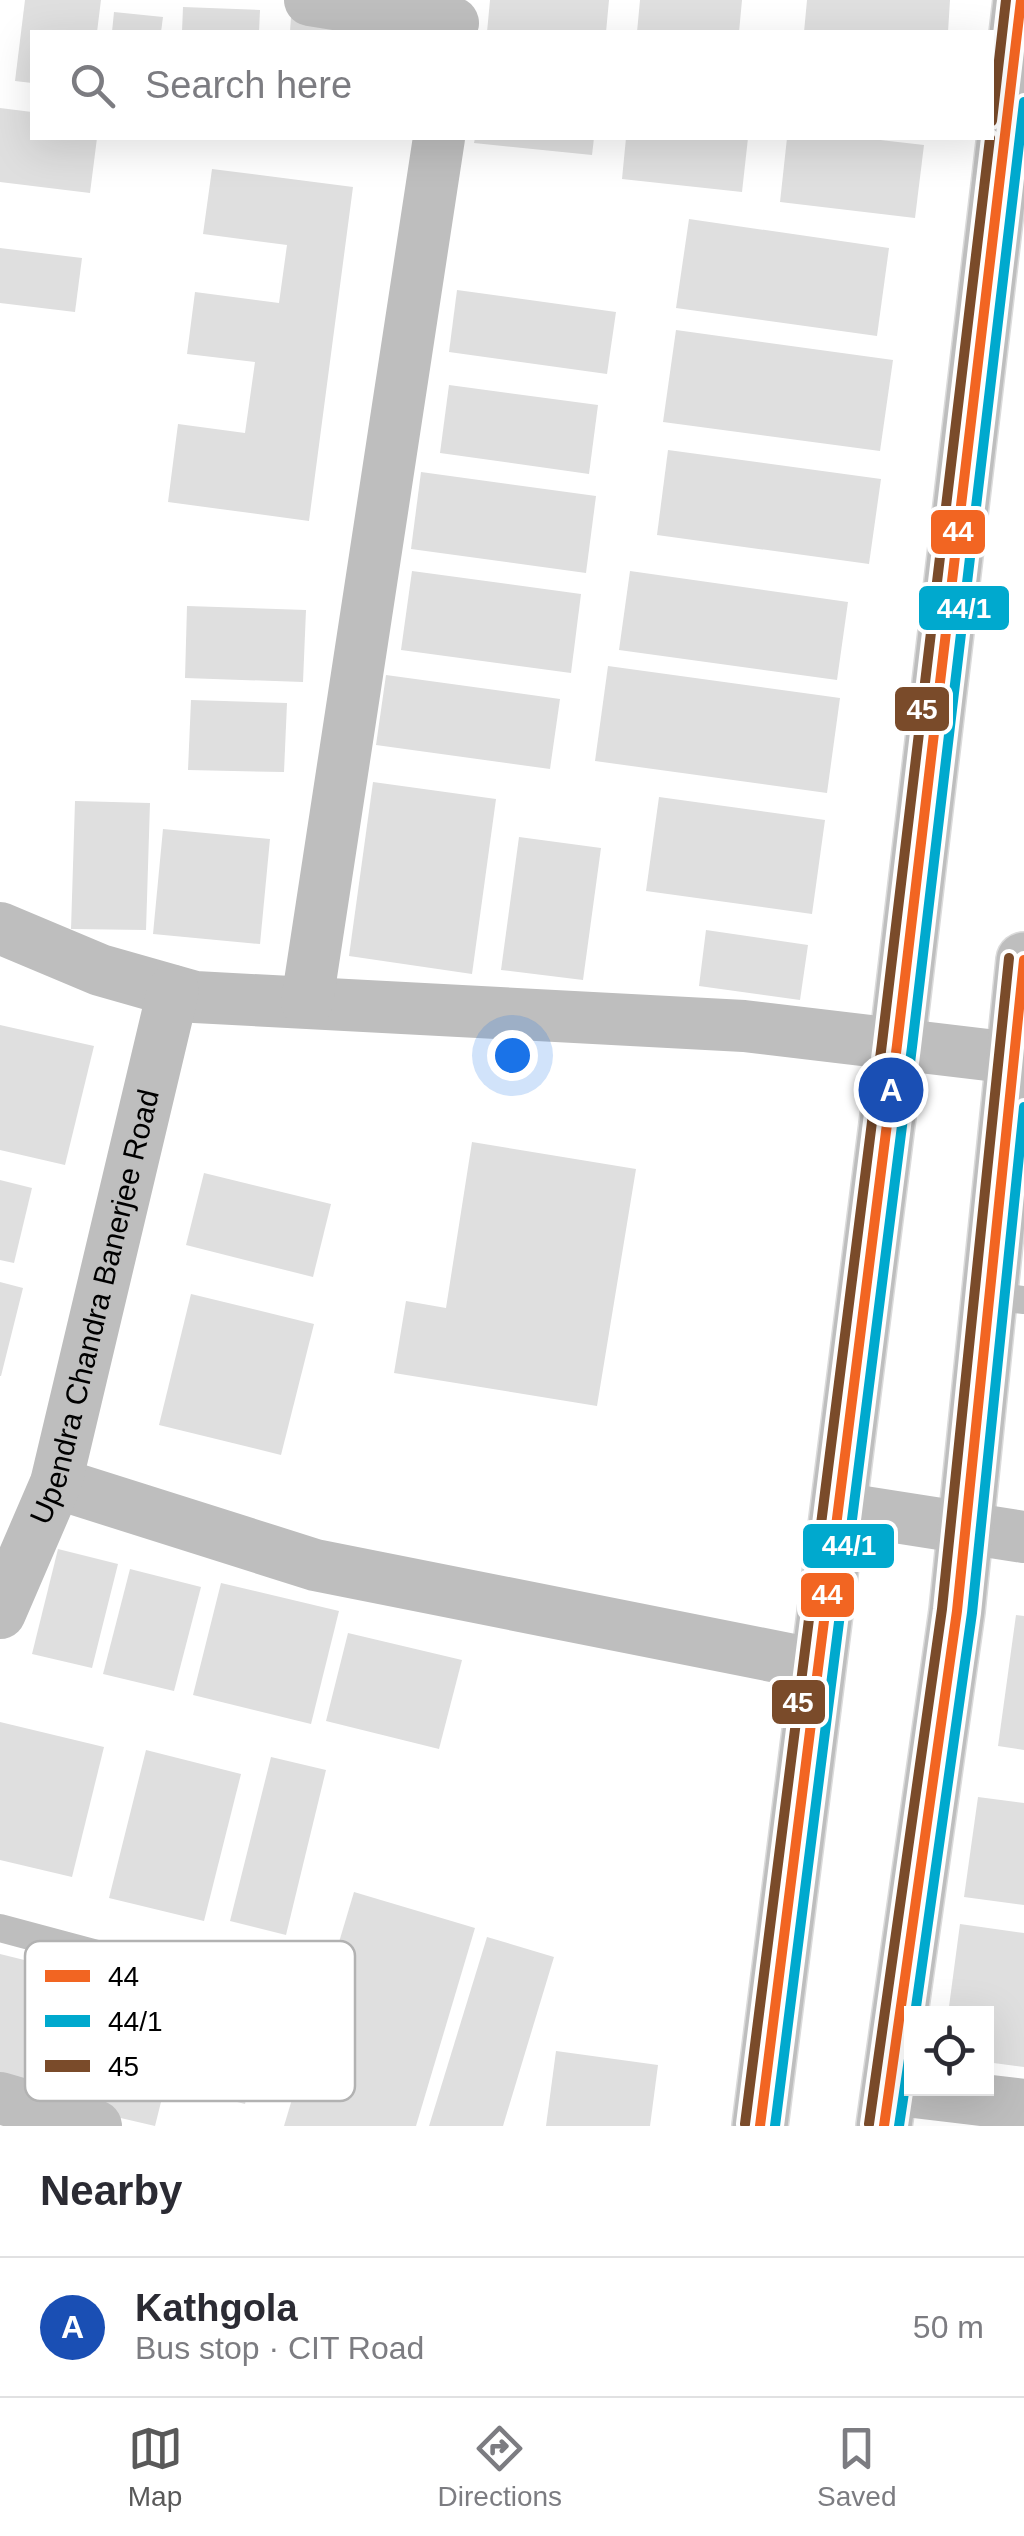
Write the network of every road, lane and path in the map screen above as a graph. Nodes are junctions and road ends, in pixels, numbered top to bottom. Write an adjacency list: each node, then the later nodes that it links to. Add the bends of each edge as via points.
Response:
1 (310, 0): 3 (street)
2 (1022, 0): 9 (main road)
3 (454, 18)
4 (439, 140): 8 (street)
5 (0, 928): 7 (street, via 100,970)
6 (1024, 960): 10 (main road)
7 (173, 991): 8 (street); 12 (street, Upendra Chandra Banerjee Road)
8 (307, 1002): 9 (street, via 744,1026)
9 (897, 1045): 10 (street); 13 (main road)
10 (1015, 1094): 11 (main road)
11 (1007, 1298): 14 (main road)
12 (56, 1483): 16 (street, Upendra Chandra Banerjee Road); 17 (street, via 315,1565)
13 (838, 1508): 14 (street); 17 (main road)
14 (965, 1528): 15 (street); 22 (main road)
15 (1024, 1537)
16 (0, 1613)
17 (818, 1666): 24 (main road)
18 (0, 1928): 19 (lane)
19 (49, 1941)
20 (0, 2098): 23 (street)
21 (1024, 2105): 22 (street)
22 (887, 2108)
23 (96, 2126)
24 (760, 2126)

